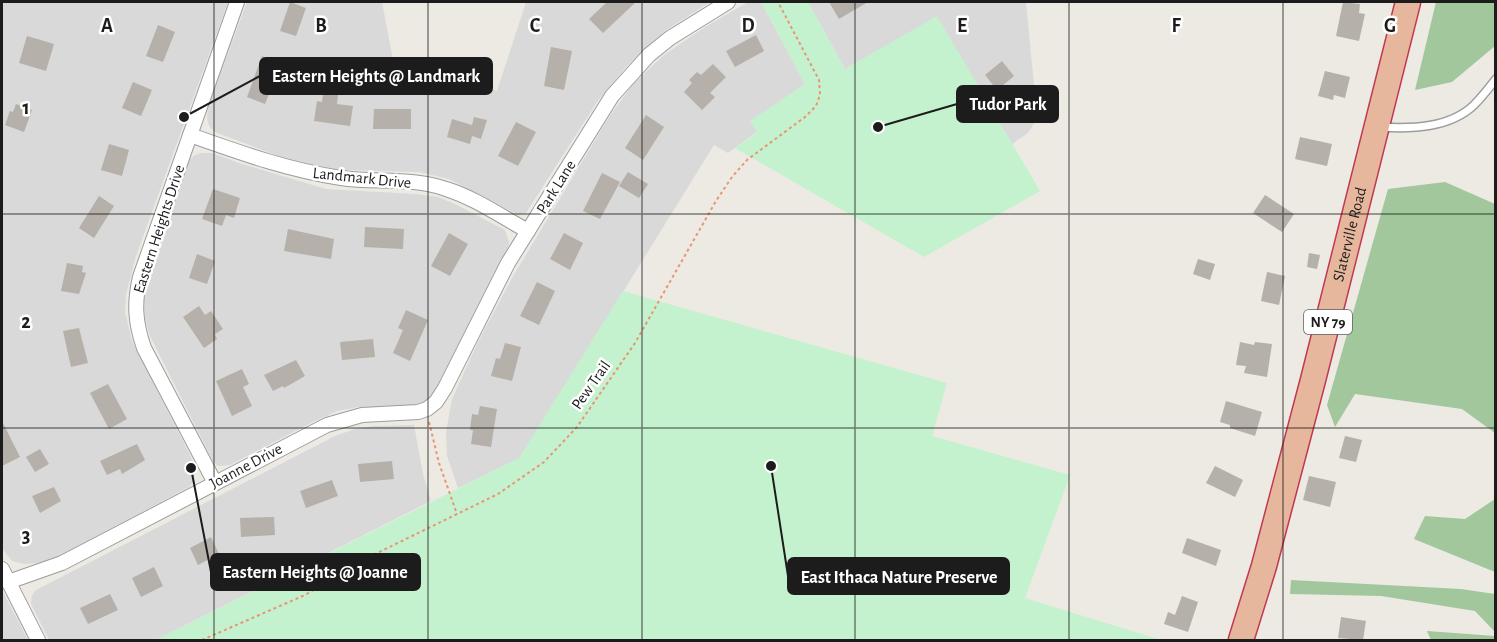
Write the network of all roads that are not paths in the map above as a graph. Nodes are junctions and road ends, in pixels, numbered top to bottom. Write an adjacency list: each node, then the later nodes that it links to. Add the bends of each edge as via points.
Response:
1 (237, 2): 6 (street, Eastern Heights Drive)
2 (728, 2): 7 (street, Park Lane, via 670,38 630,75 612,96)
3 (1408, 2): 5 (highway, Slaterville Road / NY 79)
4 (1496, 79): 5 (lane, via 1474,105 1444,123)
5 (1377, 127): 13 (highway, Slaterville Road / NY 79, via 1264,566)
6 (190, 135): 7 (street, Landmark Drive, via 313,174 446,189); 9 (street, Eastern Heights Drive, via 140,276 135,312 144,348)
7 (528, 231): 8 (street, Park Lane, via 445,388)
8 (427, 410): 9 (street, Joanne Drive, via 347,418 303,436)
9 (215, 483): 11 (street, Joanne Drive, via 62,563)
10 (2, 569): 11 (street)
11 (8, 582): 12 (street)
12 (38, 640)
13 (1241, 640)

